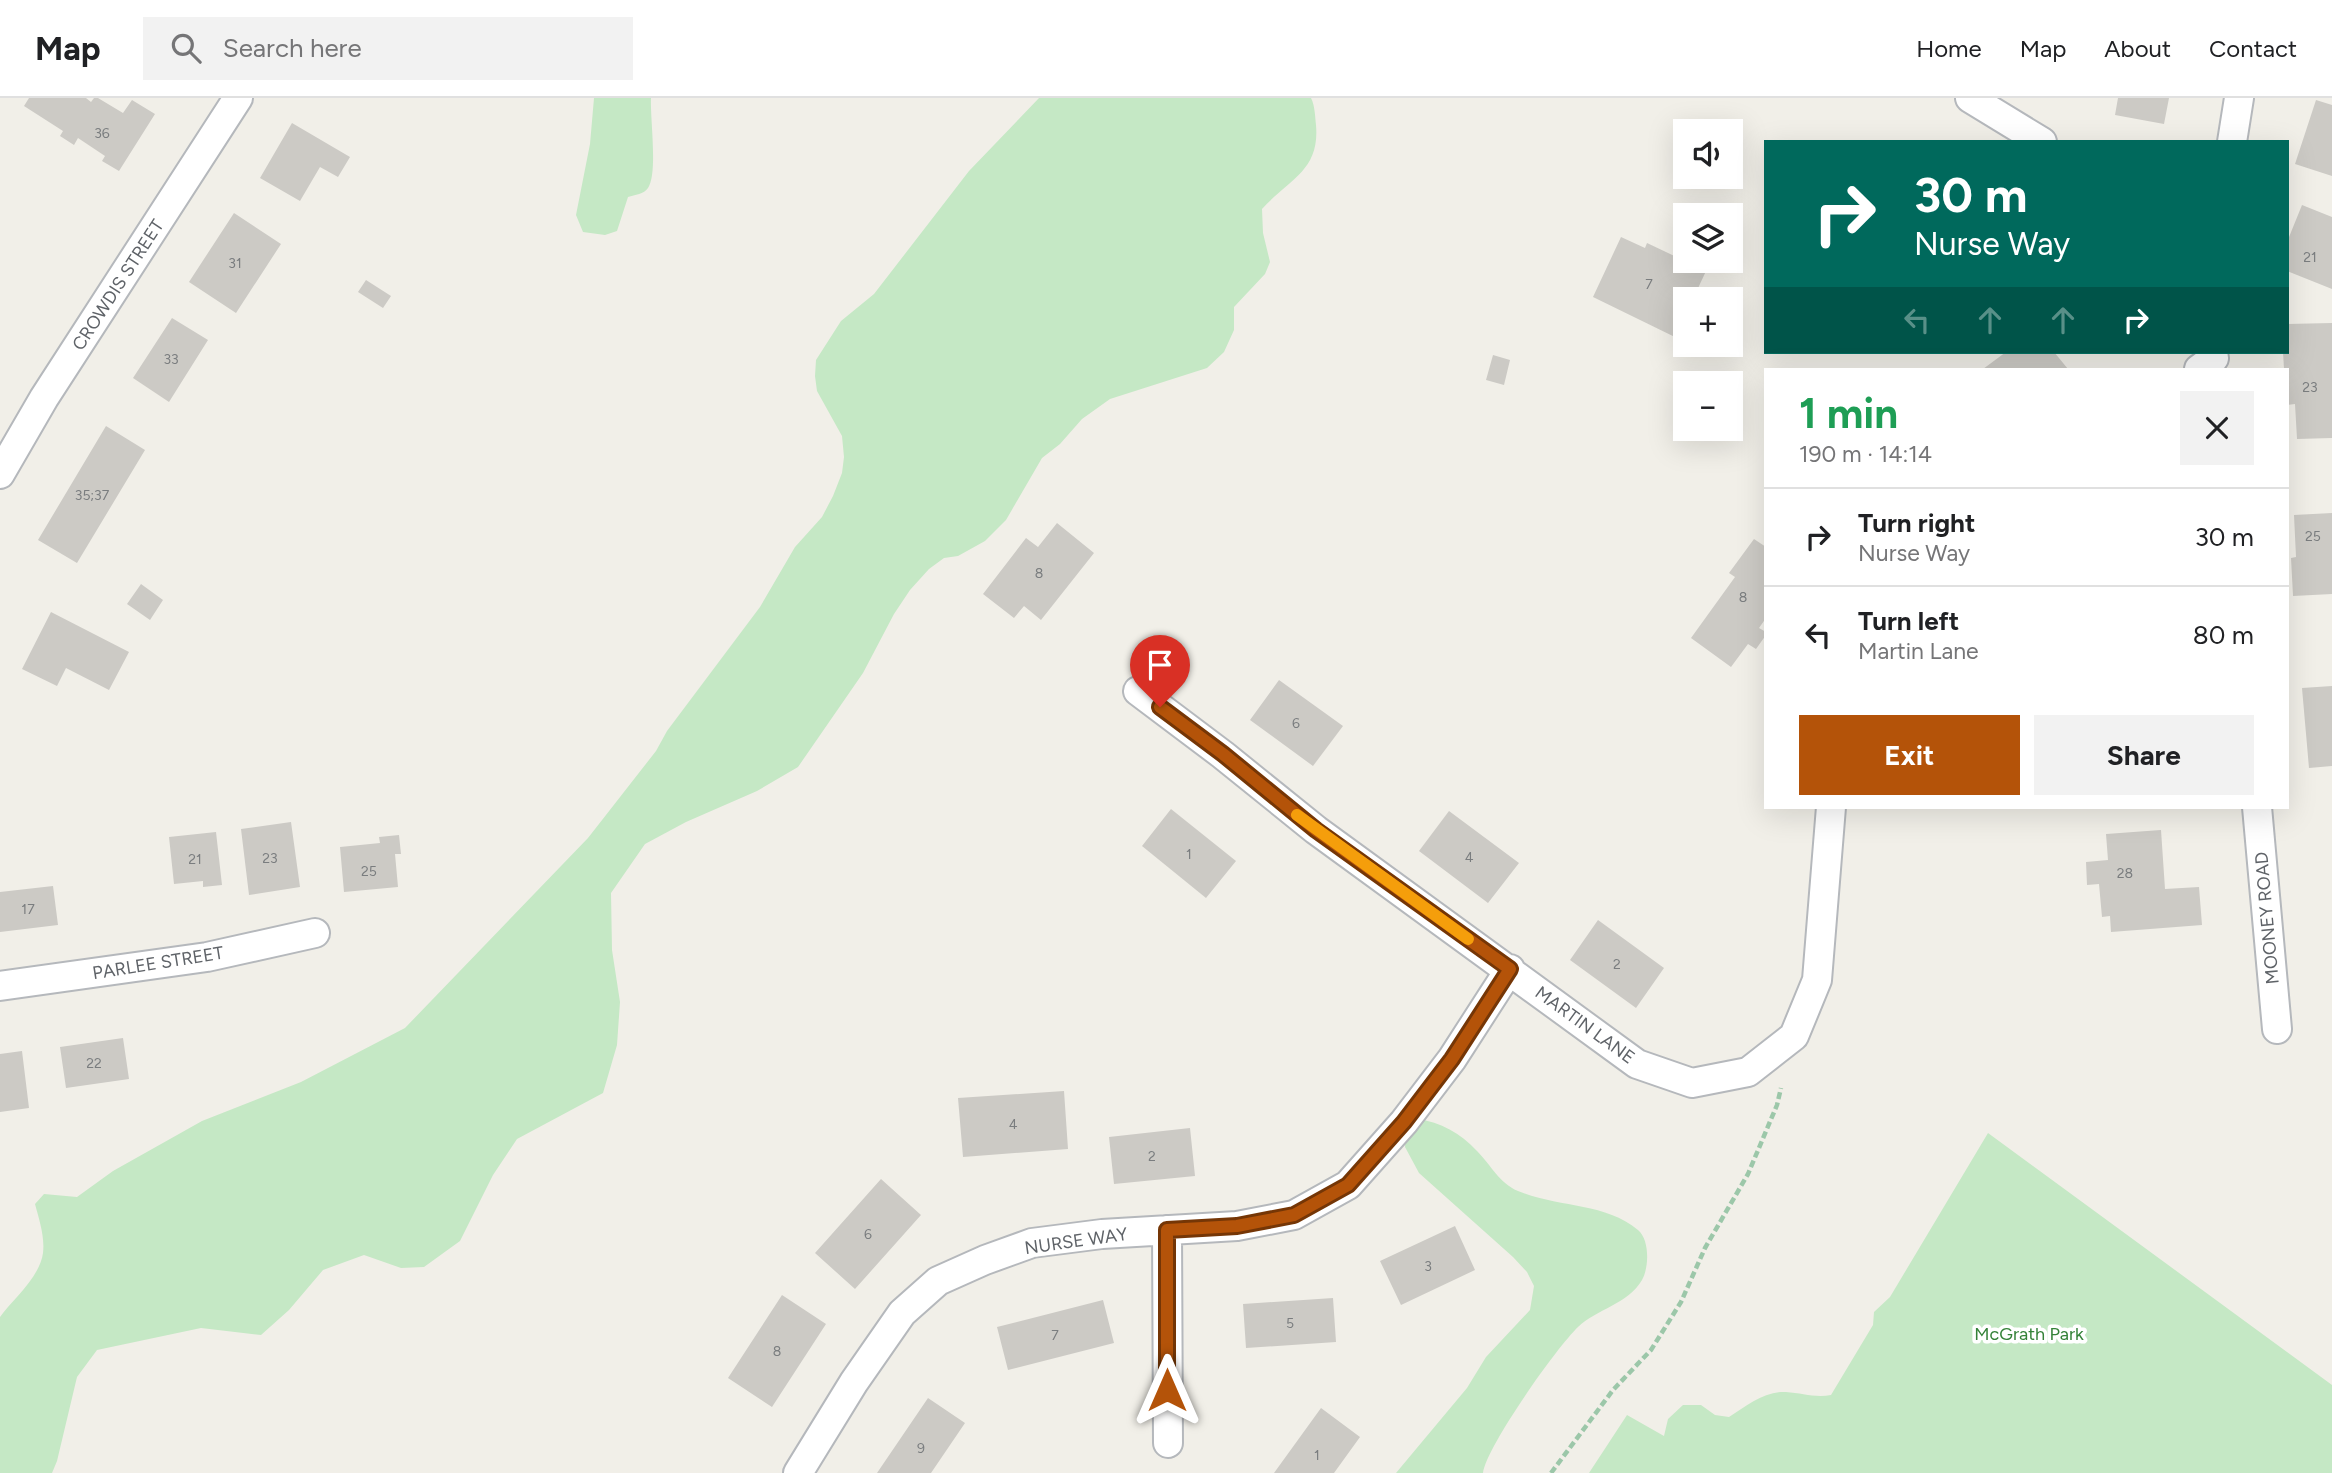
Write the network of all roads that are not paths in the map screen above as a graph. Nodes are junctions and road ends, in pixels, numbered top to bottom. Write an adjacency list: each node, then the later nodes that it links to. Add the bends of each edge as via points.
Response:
1 (239, 98): 6 (street, CROWDIS STREET, via 44,398)
2 (1970, 98): 4 (street)
3 (2239, 98): 5 (street)
4 (2039, 140)
5 (2232, 140)
6 (0, 474)
7 (1138, 691): 11 (street, MARTIN LANE, via 1316,830)
8 (1831, 809): 11 (street, MARTIN LANE, via 1817,980 1794,1036 1748,1072 1692,1083 1637,1064)
9 (2257, 809): 13 (street, MOONEY ROAD)
10 (315, 933): 12 (street, PARLEE STREET, via 207,957)
11 (1510, 969): 14 (street, NURSE WAY, via 1452,1059 1348,1185 1294,1215 1237,1226)
12 (0, 986)
13 (2277, 1030)
14 (1167, 1230): 15 (street); 16 (street, NURSE WAY, via 1032,1243 938,1282 902,1313)
15 (1167, 1443)
16 (798, 1473)

